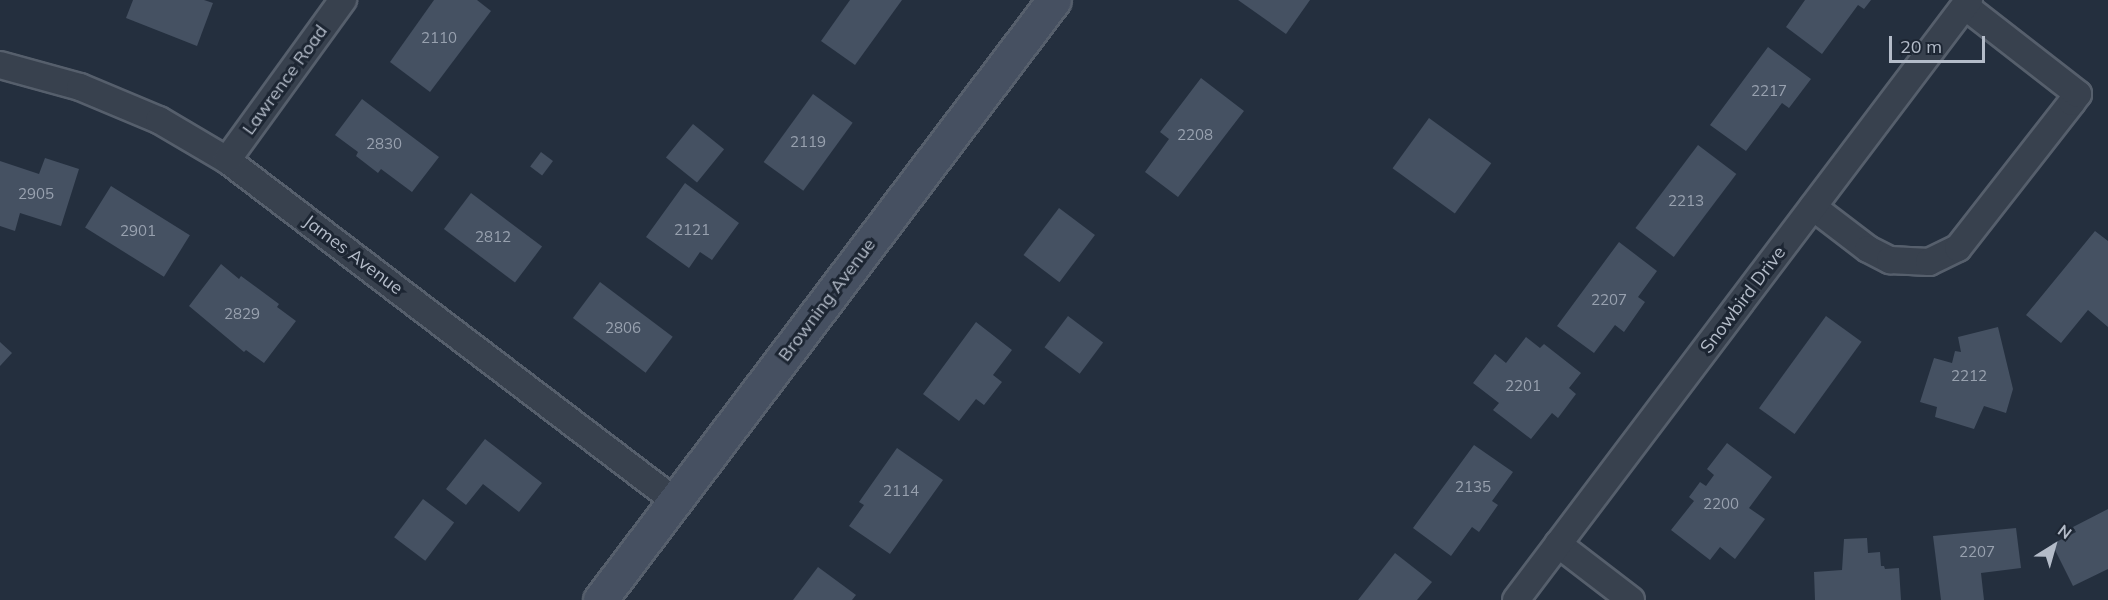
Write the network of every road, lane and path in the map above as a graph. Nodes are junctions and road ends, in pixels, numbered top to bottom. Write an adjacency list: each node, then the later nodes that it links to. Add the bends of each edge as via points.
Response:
1 (343, 0): 5 (street, Lawrence Road)
2 (1054, 0): 7 (street, Browning Avenue)
3 (1967, 3): 6 (street, Snowbird Drive); 6 (street, via 2078,94 1958,248 1929,262 1890,260 1851,237)
4 (0, 65): 5 (street, James Avenue, via 80,87 159,120)
5 (227, 160): 7 (street, James Avenue)
6 (1813, 207): 8 (street, Snowbird Drive)
7 (675, 501): 9 (street, Browning Avenue)
8 (1558, 544): 10 (street, Snowbird Drive); 11 (street)
9 (600, 600)
10 (1516, 600)
11 (1631, 600)

